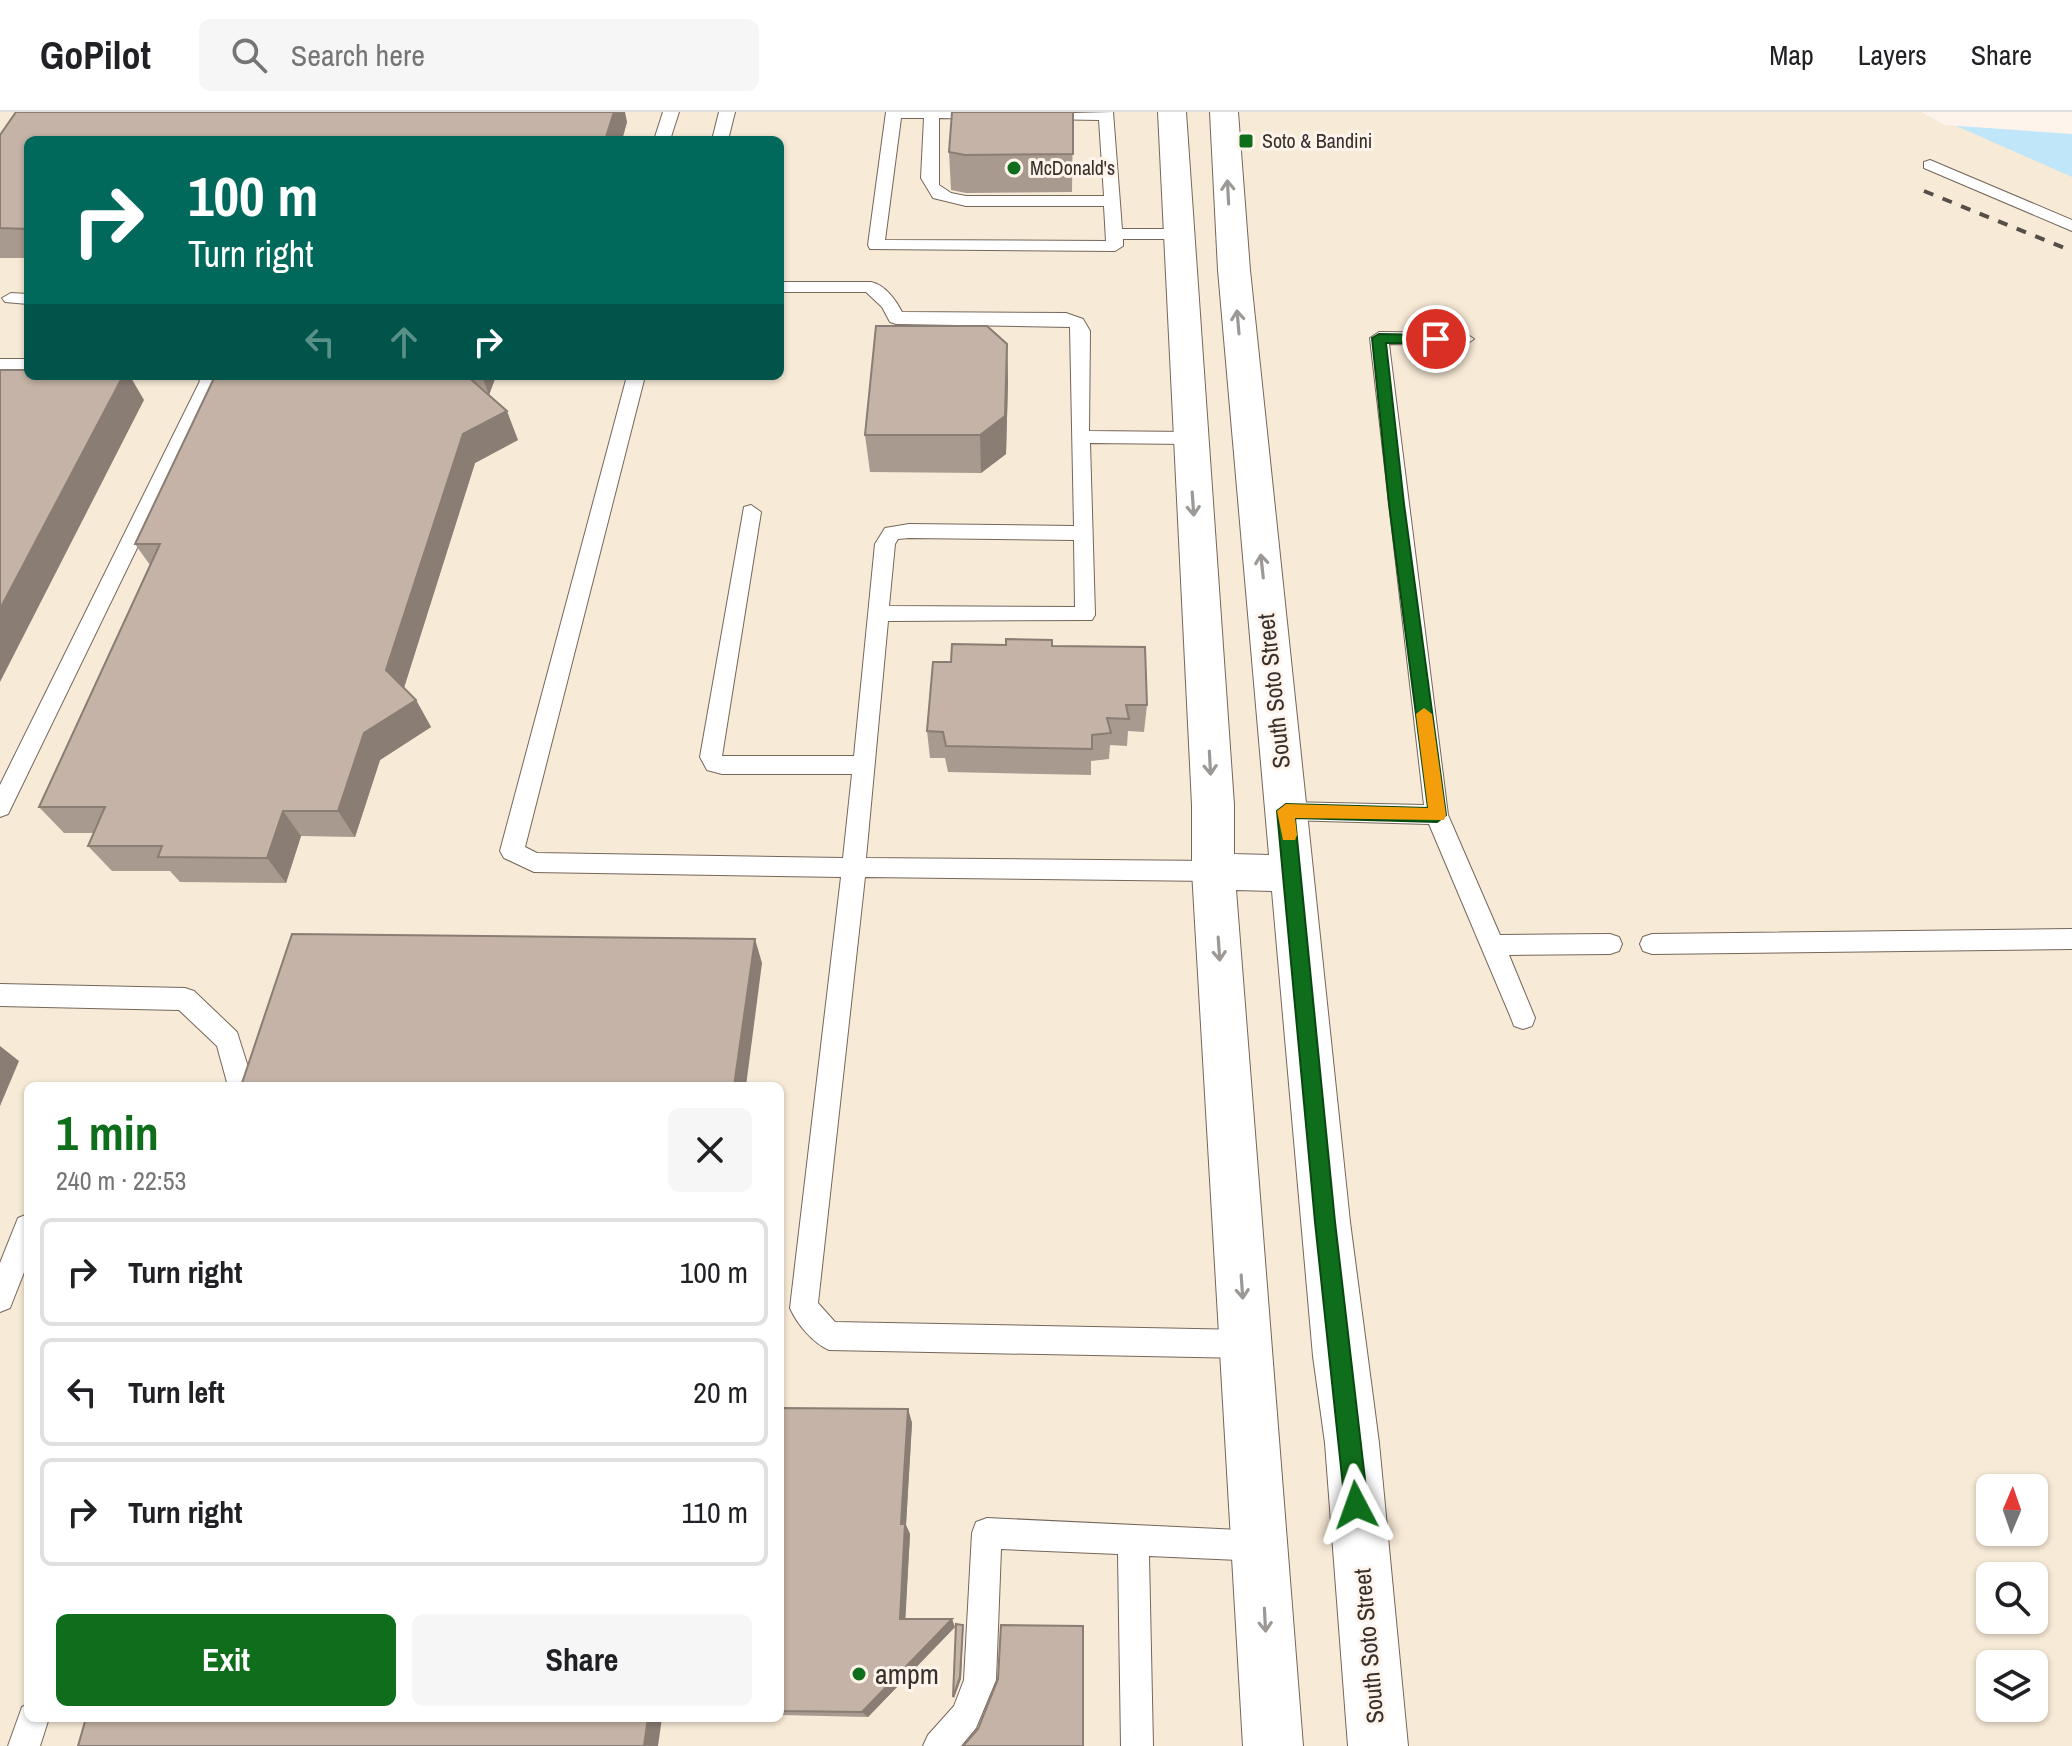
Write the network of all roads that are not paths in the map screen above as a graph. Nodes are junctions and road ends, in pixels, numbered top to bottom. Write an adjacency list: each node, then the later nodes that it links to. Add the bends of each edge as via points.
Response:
1 (671, 112): 9 (lane)
2 (727, 112): 10 (lane)
3 (894, 112): 6 (lane); 16 (lane)
4 (1172, 112): 15 (main road)
5 (1224, 112): 30 (main road, South Soto Street, one-way to 5)
6 (932, 113): 7 (lane); 12 (lane, via 926,179 943,198)
7 (996, 114)
8 (1027, 114): 12 (lane, via 1107,115)
9 (663, 136)
10 (721, 136)
11 (1930, 165): 13 (lane)
12 (1112, 201): 14 (lane)
13 (2072, 226)
14 (1114, 234): 15 (lane); 16 (lane, via 1115,246)
15 (1177, 234): 24 (main road)
16 (874, 266): 17 (lane); 23 (lane, via 896,318 1077,323)
17 (784, 286)
18 (1465, 339): 31 (lane, via 1379,338)
19 (0, 365): 20 (lane)
20 (24, 365)
21 (210, 380): 29 (lane)
22 (635, 380): 32 (lane, via 512,851 534,862 581,865)
23 (1080, 437): 24 (lane); 26 (lane)
24 (1189, 438): 33 (main road, one-way to 33)
25 (751, 512): 28 (lane, via 711,757 722,765)
26 (1084, 533): 27 (lane, via 892,533 885,544); 27 (lane, via 1085,615)
27 (878, 613): 28 (lane)
28 (863, 765): 32 (lane)
29 (0, 808)
30 (1286, 811): 31 (lane); 34 (main road, South Soto Street)
31 (1437, 815): 38 (lane)
32 (854, 867): 33 (lane); 44 (lane, via 804,1308 829,1336)
33 (1213, 871): 34 (main road); 44 (main road, one-way to 44)
34 (1293, 874): 52 (main road, South Soto Street)
35 (2072, 939): 37 (lane)
36 (1610, 944): 38 (lane)
37 (1652, 944)
38 (1492, 945): 40 (lane)
39 (0, 995): 41 (lane, via 185,999 228,1040)
40 (1523, 1018)
41 (240, 1082)
42 (24, 1237): 43 (lane)
43 (0, 1298)
44 (1246, 1344): 46 (main road)
45 (1133, 1539): 46 (lane); 49 (lane, via 987,1533 980,1680 965,1717); 50 (lane)
46 (1261, 1546): 51 (main road, one-way to 51)
47 (32, 1722): 48 (lane)
48 (24, 1746)
49 (939, 1746)
50 (1137, 1746)
51 (1273, 1746)
52 (1378, 1746)

